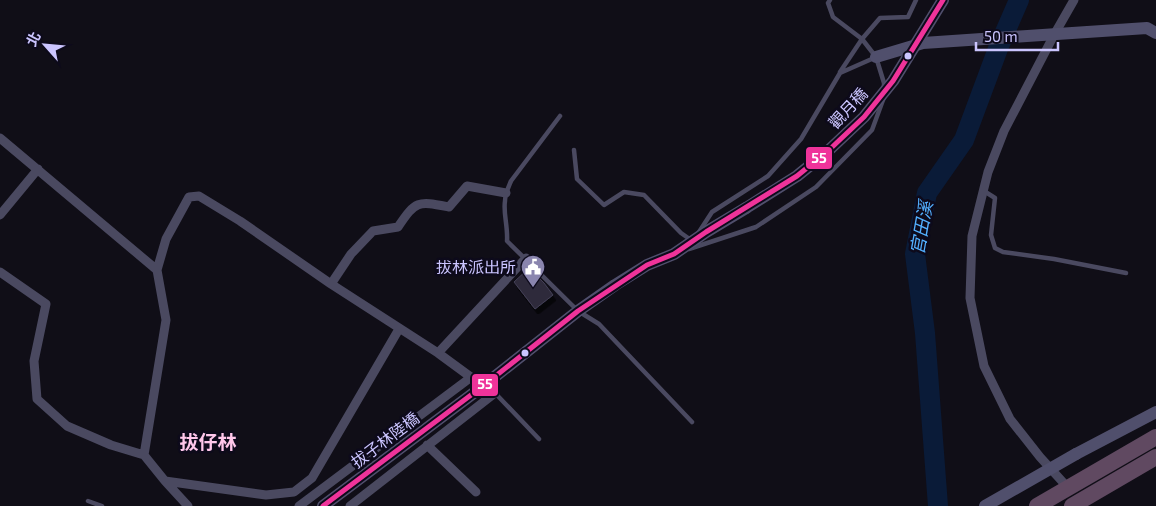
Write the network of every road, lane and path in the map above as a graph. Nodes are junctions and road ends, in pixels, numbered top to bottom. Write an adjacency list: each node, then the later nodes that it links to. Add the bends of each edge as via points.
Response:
1 (830, 0): 7 (lane, via 833,17)
2 (916, 0): 7 (lane, via 908,17 880,18)
3 (943, 0): 17 (main road, 觀月穚, bridge, via 893,81 864,117 830,150 797,176)
4 (1074, 0): 6 (street)
5 (1153, 29): 6 (main road)
6 (1054, 35): 8 (main road, via 923,43); 14 (street, via 1004,131)
7 (862, 39): 8 (lane); 9 (lane)
8 (876, 57): 9 (lane); 18 (lane, via 884,83 883,102 872,130 816,187 756,227)
9 (840, 73): 17 (lane, via 801,139 768,176 712,212)
10 (560, 116): 15 (lane, via 511,181)
11 (0, 138): 13 (street)
12 (574, 150): 17 (lane, via 577,179 604,205 624,192 644,195)
13 (38, 169): 16 (street); 20 (street)
14 (984, 191): 22 (lane, via 994,198 991,235 995,248 1017,255); 48 (street, via 972,236 970,298 984,366 1010,418 1040,457)
15 (506, 193): 19 (lane, via 507,241); 23 (street, via 467,186 449,207 426,202 411,208 398,227 373,231 350,254)
16 (0, 215)
17 (693, 241): 18 (main road, 觀月穚)
18 (674, 254): 24 (main road, 觀月穚, via 648,265)
19 (526, 258): 24 (lane); 26 (street)
20 (157, 270): 23 (street, via 166,239 189,197 199,196); 35 (street, via 166,320)
21 (0, 272): 35 (street, via 46,304 34,361 37,399 67,426 111,446)
22 (1126, 274)
23 (331, 284): 25 (street)
24 (578, 311): 28 (main road, 拔子林陸橋); 31 (lane, via 599,324)
25 (399, 328): 26 (street); 37 (street, via 312,478 294,492 266,495)
26 (438, 353): 27 (street)
27 (470, 378): 28 (street); 42 (street)
28 (483, 386): 29 (lane); 43 (main road, 拔子林陸橋)
29 (495, 393): 33 (lane); 34 (street)
30 (1156, 412): 45 (main road, bridge)
31 (692, 422)
32 (1156, 437): 46 (highway, bridge)
33 (539, 439)
34 (427, 445): 38 (street); 44 (street)
35 (144, 455): 37 (street)
36 (1156, 457): 47 (highway, bridge)
37 (165, 481): 41 (street)
38 (476, 492)
39 (88, 501): 40 (lane)
40 (102, 506)
41 (188, 506)
42 (300, 506)
43 (323, 506)
44 (350, 506)
45 (985, 506)
46 (1037, 506)
47 (1072, 506)
48 (1086, 506)

